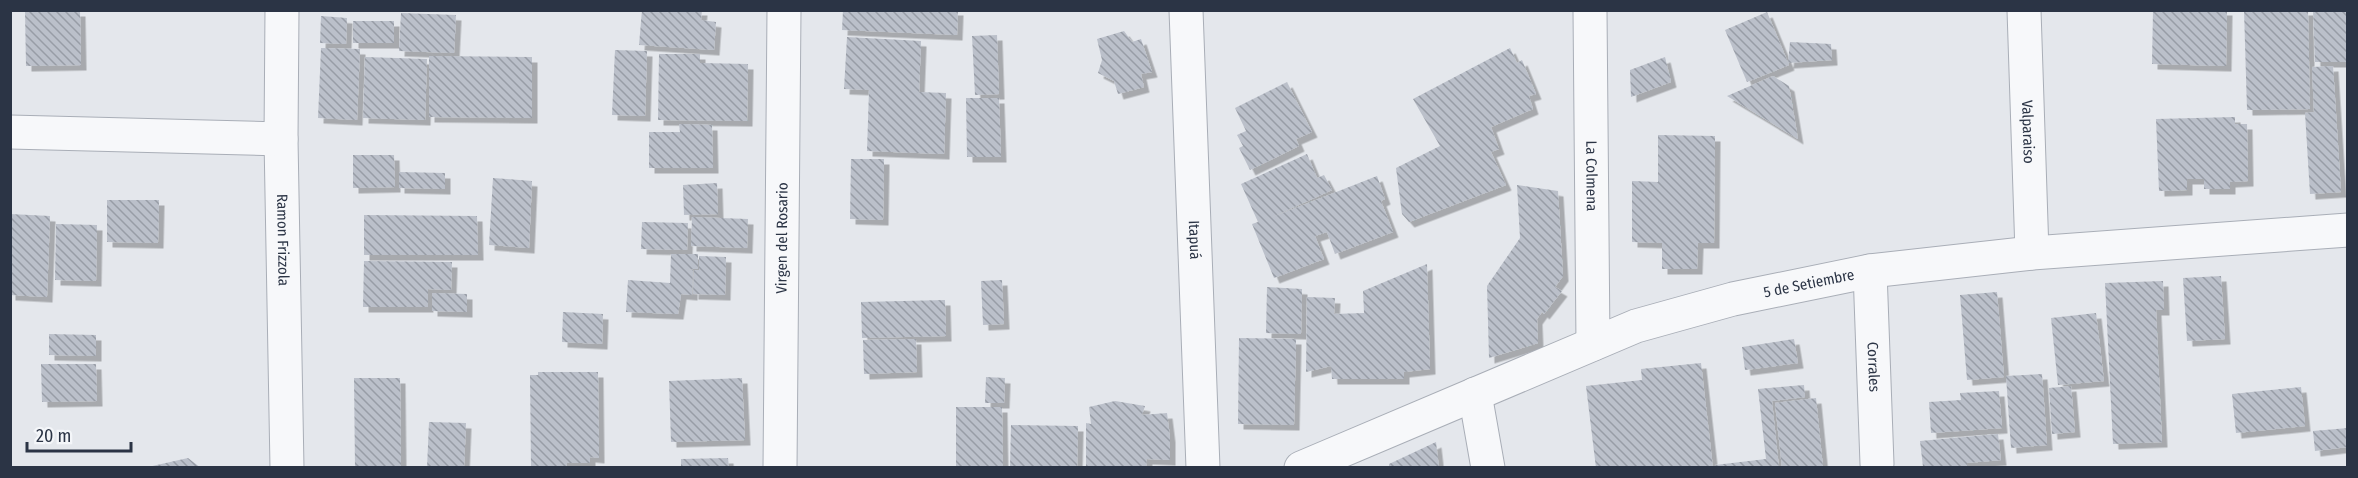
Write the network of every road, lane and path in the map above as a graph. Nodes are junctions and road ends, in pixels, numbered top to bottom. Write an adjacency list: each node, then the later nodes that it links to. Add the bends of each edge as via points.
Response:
1 (282, 10): 7 (street, Ramon Frizzola)
2 (784, 10): 15 (street, Virgen del Rosario)
3 (1186, 10): 16 (street, Itapuá)
4 (1590, 10): 11 (street, La Colmena)
5 (2024, 10): 9 (street, Valparaiso)
6 (10, 132): 7 (street)
7 (281, 139): 14 (street, Ramon Frizzola)
8 (2348, 230): 9 (street, 5 de Setiembre)
9 (2032, 253): 10 (street, 5 de Setiembre)
10 (1870, 271): 11 (street, 5 de Setiembre, via 1733,299 1636,326); 13 (street, Corrales)
11 (1593, 344): 12 (street, 5 de Setiembre)
12 (1474, 394): 17 (street, 5 de Setiembre); 18 (street)
13 (1877, 464)
14 (287, 468)
15 (780, 468)
16 (1203, 468)
17 (1301, 468)
18 (1488, 468)

